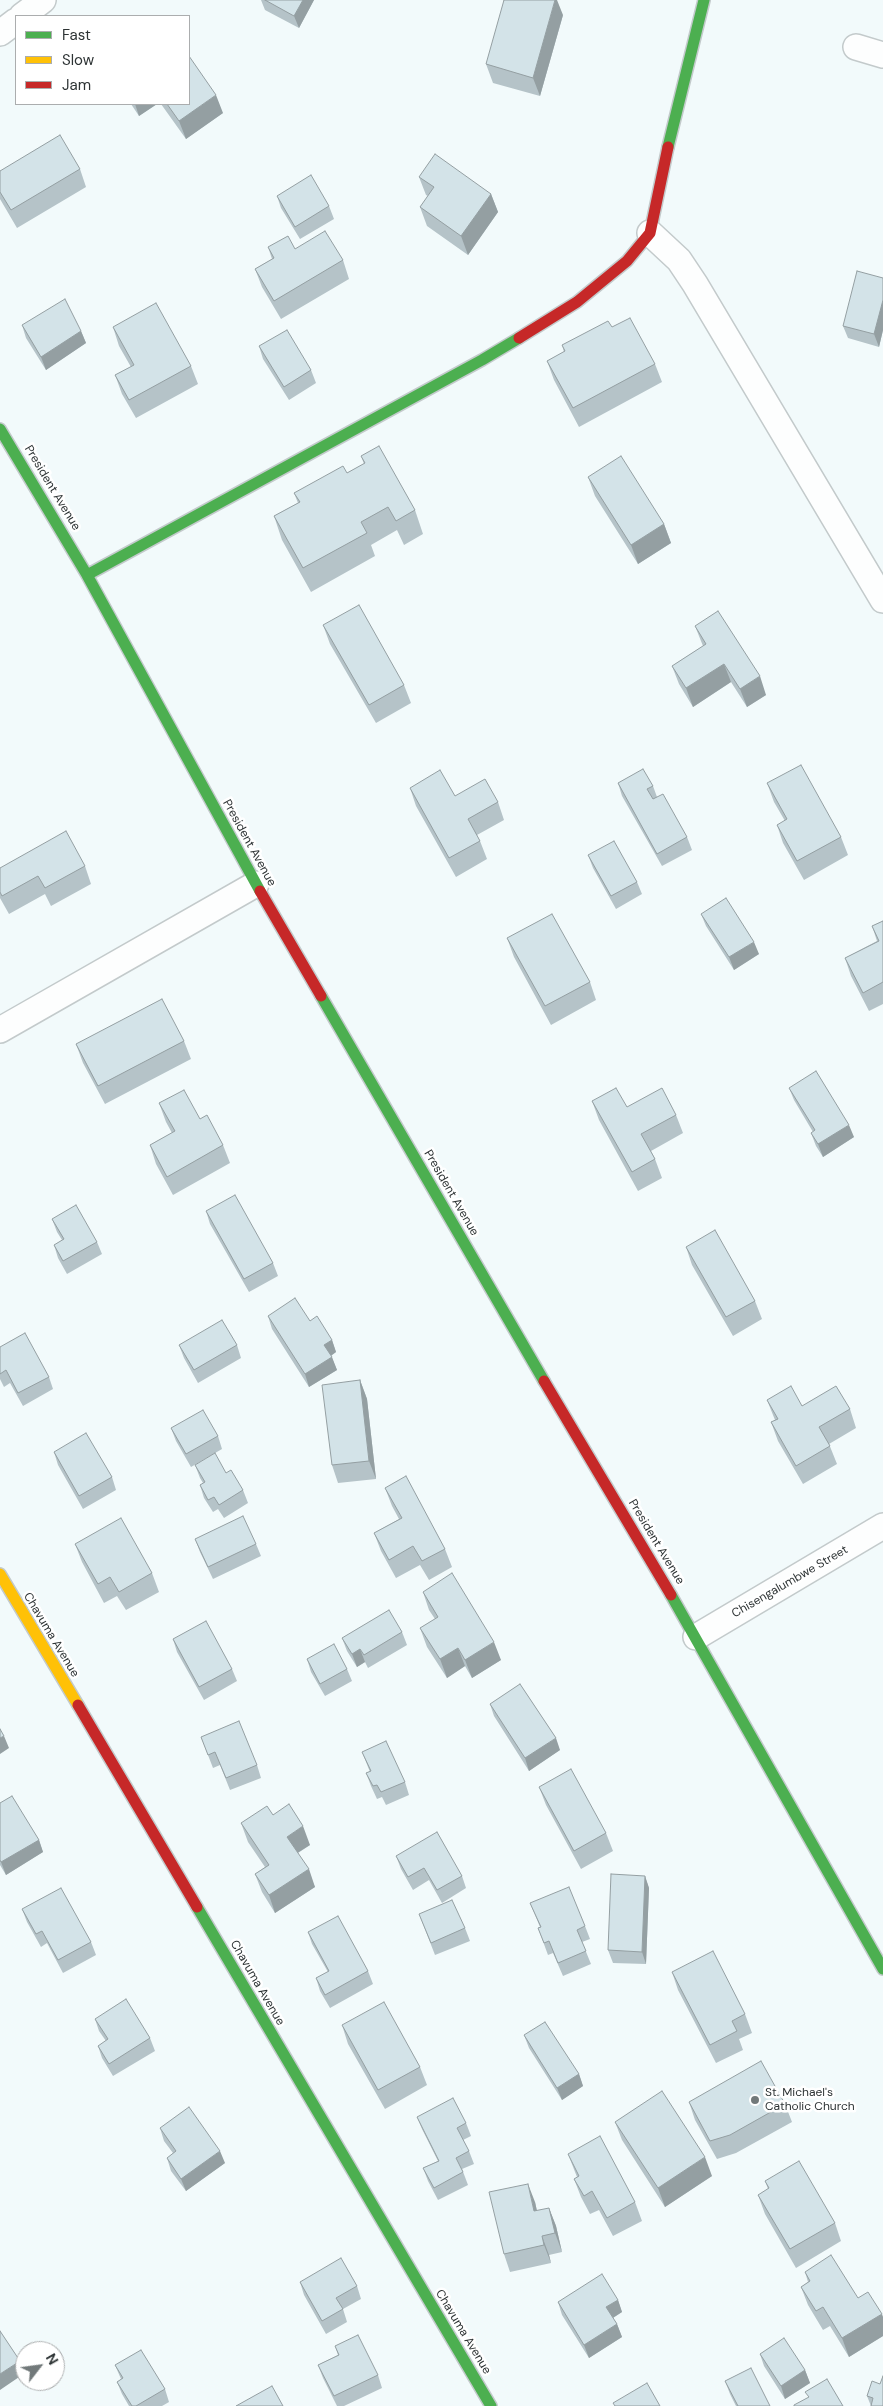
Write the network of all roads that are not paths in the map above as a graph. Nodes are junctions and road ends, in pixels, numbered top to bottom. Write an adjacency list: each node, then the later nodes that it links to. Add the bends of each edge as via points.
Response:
1 (43, 0): 3 (street)
2 (704, 0): 8 (street)
3 (23, 15)
4 (15, 22): 5 (street)
5 (0, 33)
6 (856, 47): 7 (street)
7 (883, 55)
8 (650, 233): 10 (street, via 627,261 577,302 482,360); 11 (street, via 678,260 700,292)
9 (0, 429): 10 (street, President Avenue)
10 (87, 575): 12 (street, President Avenue)
11 (883, 600)
12 (256, 884): 13 (street); 16 (street, President Avenue, via 580,1444)
13 (0, 1030)
14 (883, 1527): 16 (street, Chisengalumbwe Street)
15 (0, 1574): 18 (street, Chavuma Avenue)
16 (696, 1637): 17 (street, President Avenue)
17 (883, 1969)
18 (492, 2406)

